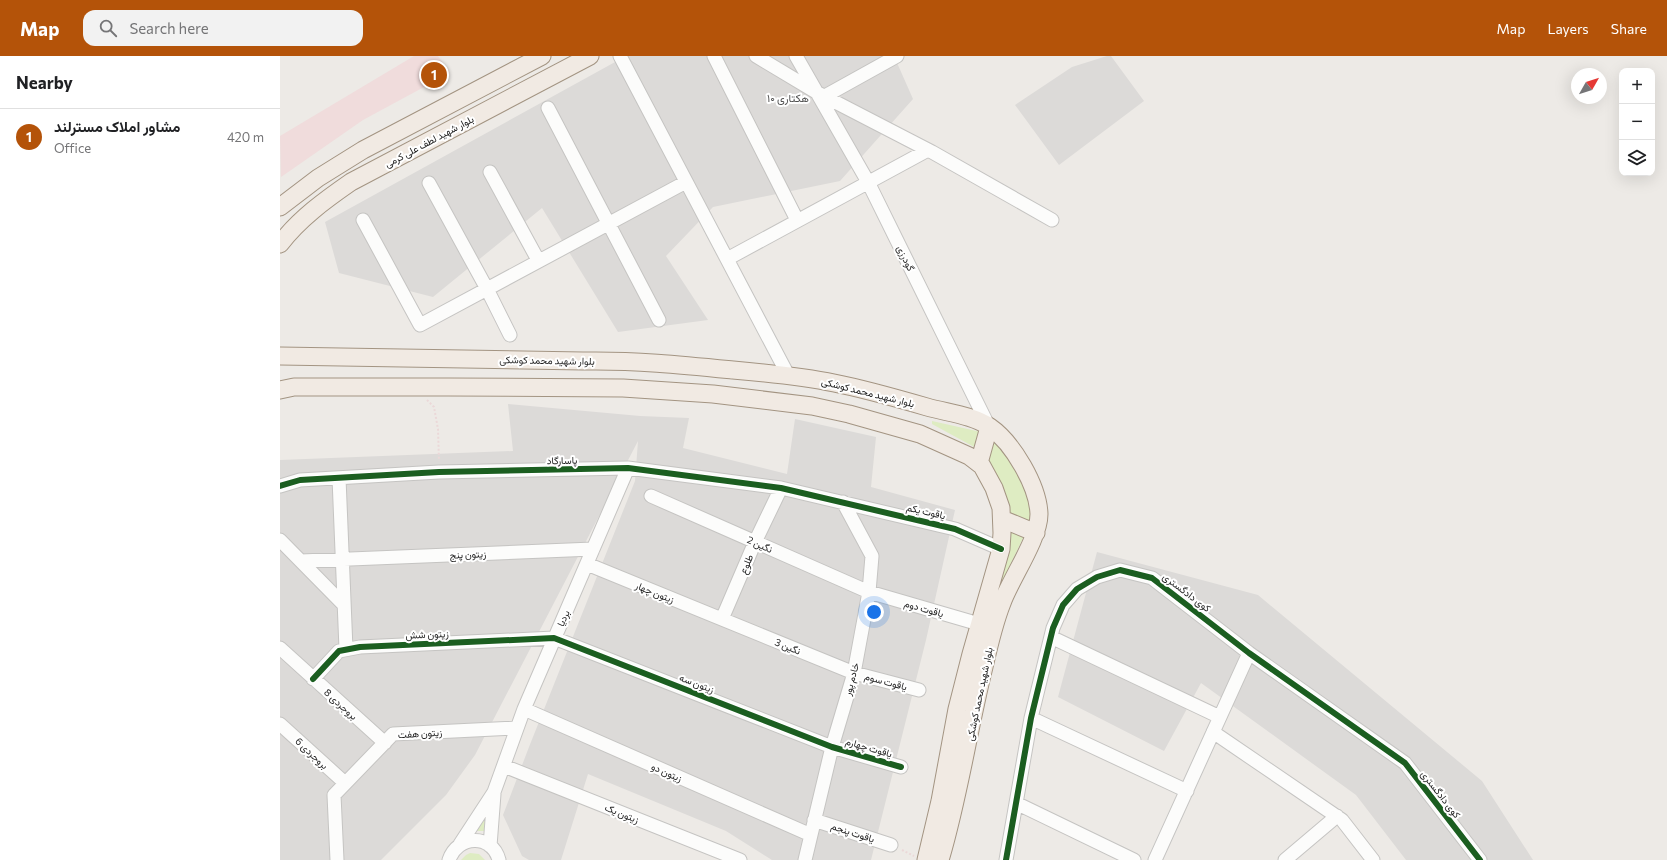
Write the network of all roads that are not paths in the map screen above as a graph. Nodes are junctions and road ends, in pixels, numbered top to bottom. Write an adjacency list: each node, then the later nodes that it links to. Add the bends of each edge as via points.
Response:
1 (542, 56): 15 (main road, via 363,150 318,178)
2 (590, 56): 20 (main road, بلوار شهید لطف علی کرمی, via 351,182 318,205)
3 (620, 56): 12 (street)
4 (714, 56): 17 (street)
5 (756, 56): 8 (street)
6 (796, 56): 8 (street, گودرزی)
7 (888, 58): 8 (street)
8 (821, 94): 10 (street); 13 (street, گودرزی)
9 (548, 108): 19 (street)
10 (928, 150): 13 (street); 18 (street)
11 (490, 172): 22 (street)
12 (686, 182): 19 (street); 21 (street)
13 (868, 182): 17 (street); 29 (street, گودرزی)
14 (429, 183): 23 (street)
15 (280, 207)
16 (363, 220): 23 (street, via 420,325)
17 (797, 220): 21 (street)
18 (1052, 220)
19 (608, 224): 22 (street); 24 (street)
20 (280, 244)
21 (727, 259): 27 (street)
22 (538, 260): 23 (street)
23 (487, 289): 25 (street)
24 (658, 320)
25 (510, 335)
26 (280, 356): 27 (main road, بلوار شهید محمد کوشکی, via 626,360)
27 (788, 375): 29 (main road, بلوار شهید محمد کوشکی, via 833,382 889,396 965,417)
28 (280, 390): 30 (main road, بلوار شهید محمد کوشکی, via 294,387 623,388 713,394 812,406 884,422 956,449)
29 (989, 427): 30 (main road); 38 (main road, بلوار شهید محمد کوشکی, via 1014,454 1031,484 1039,516)
30 (979, 464): 37 (main road, بلوار شهید محمد کوشکی, via 994,488)
31 (628, 468): 32 (street, پاسارگاد, via 439,472); 34 (street, پاسارگاد); 41 (street, بردیا)
32 (340, 478): 33 (street, پاسارگاد, via 300,480); 43 (street)
33 (280, 486)
34 (781, 488): 36 (street, پاسارگاد); 40 (street, طلوع)
35 (651, 496): 40 (street, نگین 2)
36 (843, 502): 42 (street, یاقوت یکم, via 955,529); 46 (street, خادم پور, via 872,556)
37 (1002, 519): 38 (main road); 42 (main road, بلوار شهید محمد کوشکی)
38 (1036, 533): 84 (main road, بلوار شهید محمد کوشکی, via 1002,603 991,640 957,798)
39 (280, 540): 44 (street)
40 (756, 542): 46 (street, نگین 2); 48 (street, طلوع)
41 (593, 549): 43 (street, زیتون پنج); 45 (street, بردیا)
42 (1001, 549): 49 (main road, بلوار شهید محمد کوشکی)
43 (342, 558): 44 (street, زیتون پنج); 47 (street)
44 (301, 560): 47 (street)
45 (587, 564): 48 (street, زیتون چهار); 51 (street, بردیا)
46 (869, 592): 49 (street, یاقوت دوم); 55 (street, خادم پور)
47 (344, 605): 53 (street)
48 (722, 619): 55 (street, نگین 3)
49 (980, 624): 78 (main road, بلوار شهید محمد کوشکی, via 957,709 940,801)
50 (1051, 637): 54 (street, کوی دادگستری, via 1063,605 1078,589 1097,577 1120,570 1152,578); 59 (street); 60 (street, کوی دادگستری)
51 (554, 638): 53 (street, زیتون شش, via 360,646); 58 (street, بردیا); 65 (street, زیتون سه)
52 (280, 648): 56 (street, بروجردی 8)
53 (346, 650): 56 (street, زیتون شش, via 339,651)
54 (1250, 652): 59 (street); 89 (street, کوی دادگستری, via 1405,763)
55 (854, 673): 57 (street, یاقوت سوم); 65 (street, خادم پور)
56 (313, 679): 64 (street, بروجردی 8)
57 (919, 690)
58 (524, 709): 62 (street, بردیا); 74 (street, زیتون دو)
59 (1220, 717): 63 (street)
60 (1031, 718): 69 (street); 71 (street, کوی دادگستری)
61 (280, 724): 68 (street, بروجردی 6)
62 (516, 728): 64 (street, زیتون هفت, via 393,734); 66 (street, بردیا)
63 (1213, 732): 69 (street); 72 (street)
64 (384, 743): 68 (street, زیتون هفت)
65 (832, 747): 67 (street, یاقوت چهارم); 73 (street, خادم پور)
66 (504, 766): 70 (street, بردیا); 82 (street, زیتون یک)
67 (901, 767)
68 (345, 783): 80 (street, زیتون هفت, via 334,795)
69 (1187, 791): 87 (street)
70 (494, 792): 76 (street); 77 (street)
71 (1016, 803): 85 (street, کوی دادگستری); 86 (street)
72 (1337, 816): 79 (street); 88 (street)
73 (814, 820): 74 (street, خادم پور); 75 (street, یاقوت پنجم)
74 (811, 835): 83 (street, خادم پور)
75 (891, 845)
76 (490, 846): 77 (street, via 475,840); 81 (street)
77 (451, 854)
78 (921, 858)
79 (1288, 859)
80 (337, 860)
81 (499, 860)
82 (740, 860)
83 (805, 860)
84 (940, 860)
85 (1006, 860)
86 (1134, 860)
87 (1155, 860)
88 (1374, 860)
89 (1480, 860)

